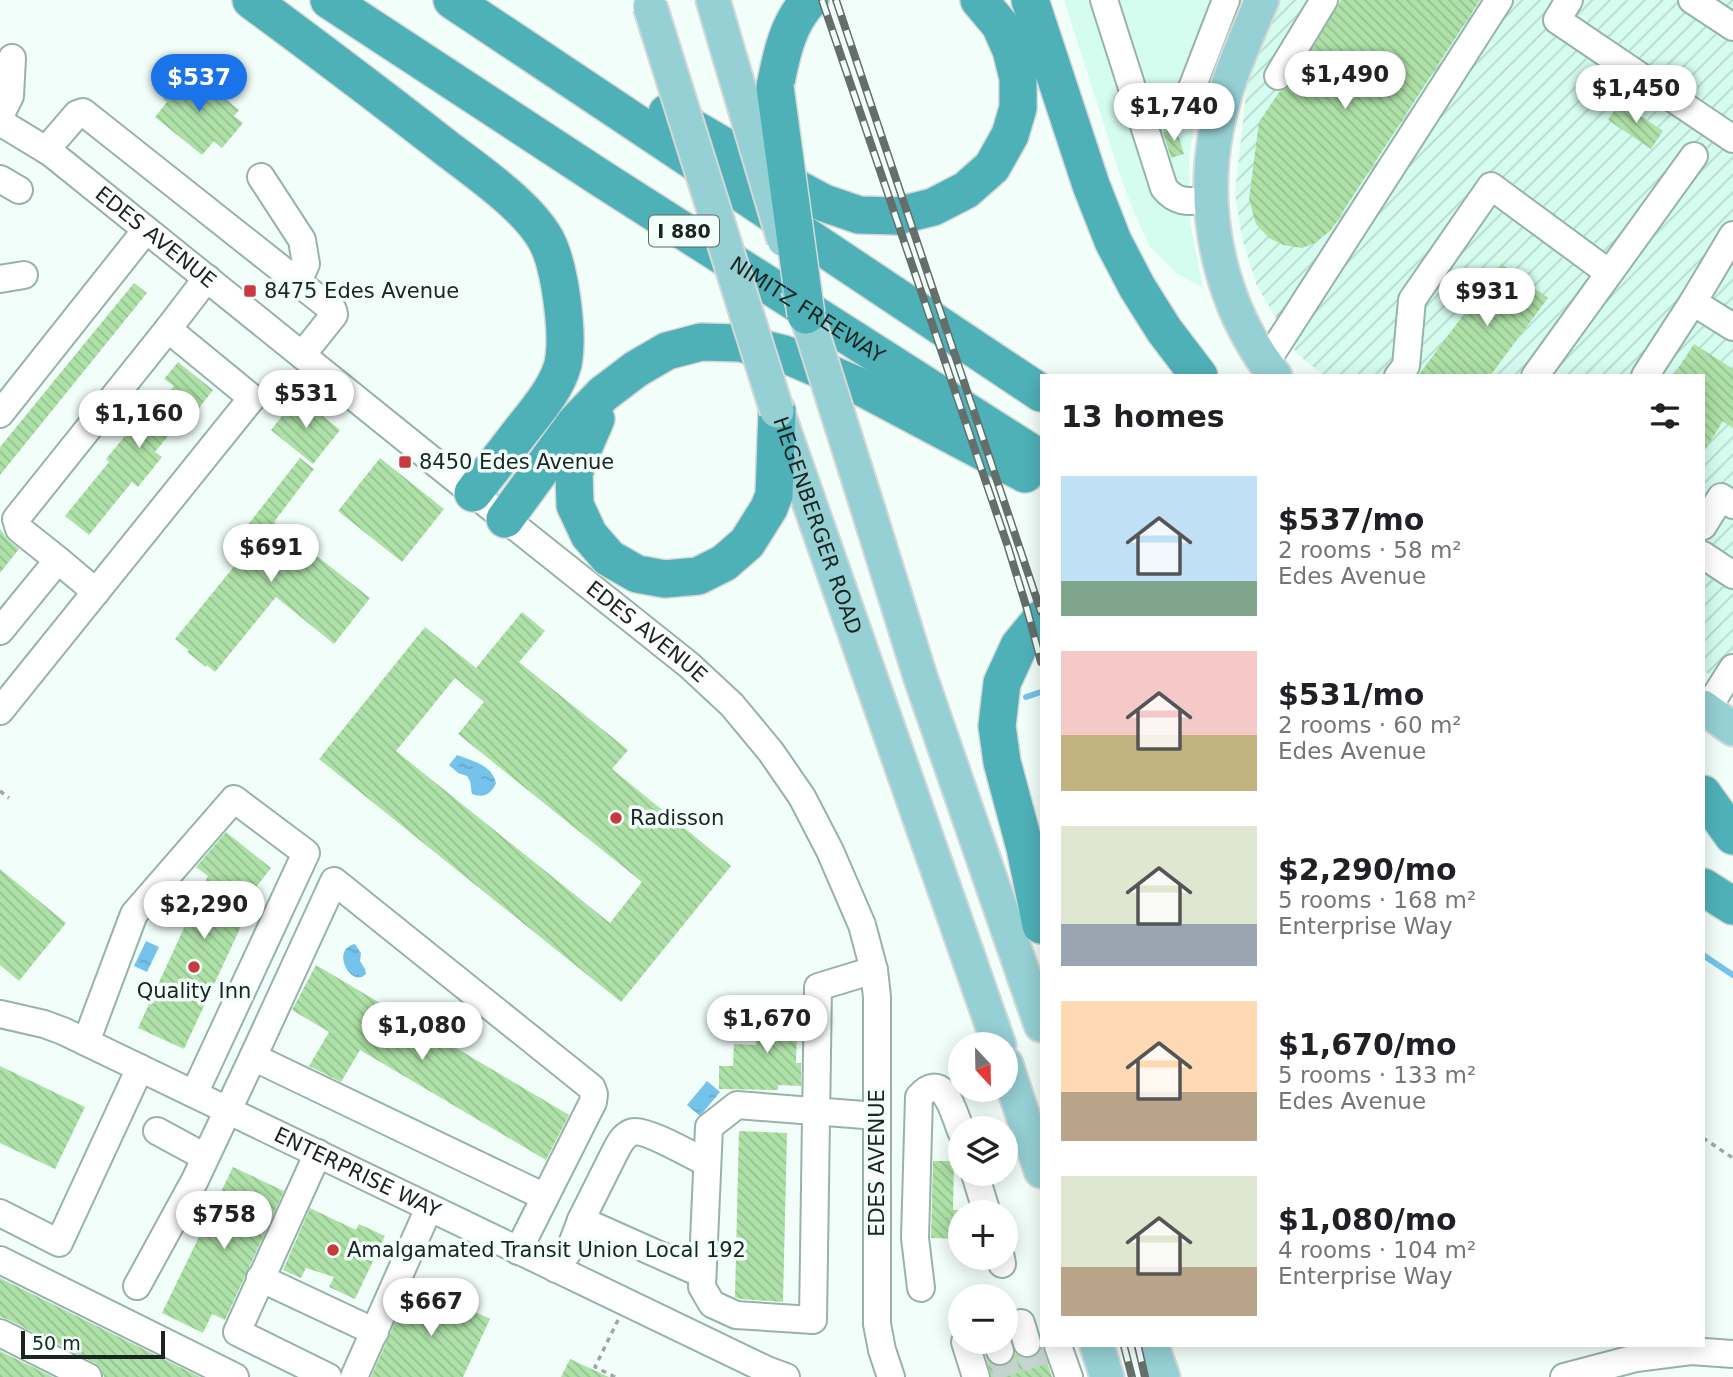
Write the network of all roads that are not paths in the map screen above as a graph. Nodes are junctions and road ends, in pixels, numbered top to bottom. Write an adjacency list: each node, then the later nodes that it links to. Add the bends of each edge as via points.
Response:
1 (251, 0): 49 (highway, via 518,205 543,234 553,255 562,299 563,364 549,394)
2 (329, 0): 47 (highway, NIMITZ FREEWAY / I 880)
3 (452, 0): 17 (highway)
4 (713, 0): 34 (main road, bridge)
5 (810, 0): 34 (highway, bridge, via 783,49 775,88)
6 (979, 0): 17 (highway, via 1000,25 1018,78 1018,108 1010,135 992,167 966,190 933,207 897,216 859,215 824,203 637,96)
7 (1030, 0): 40 (highway, via 1113,241 1157,319)
8 (1104, 0): 20 (street)
9 (1226, 0): 20 (street, via 1181,111)
10 (1262, 0): 27 (main road, via 1224,99 1216,132)
11 (1324, 0): 19 (street)
12 (1499, 0): 39 (street)
13 (1569, 0): 23 (street, via 1557,20)
14 (1692, 0): 16 (street)
15 (649, 2): 45 (main road, HEGENBERGER ROAD, bridge)
16 (1733, 27)
17 (533, 53): 44 (highway)
18 (12, 58): 21 (street, via 9,96)
19 (1278, 75)
20 (1141, 105): 27 (street, via 1164,188 1176,200)
21 (0, 116)
22 (0, 122): 24 (street, EDES AVENUE)
23 (1733, 139)
24 (46, 150): 28 (street, EDES AVENUE); 32 (street, via 83,112)
25 (1694, 156): 30 (street)
26 (261, 177): 32 (street, via 302,240 306,264)
27 (1211, 201): 39 (main road, via 1227,288 1247,335)
28 (146, 229): 31 (street, EDES AVENUE); 46 (street)
29 (1733, 235): 33 (street)
30 (1609, 273): 41 (street, via 1491,186 1412,300 1406,366); 42 (street)
31 (207, 278): 36 (street); 37 (street, EDES AVENUE)
32 (298, 282): 37 (street, via 334,315)
33 (1693, 302): 35 (street); 43 (street)
34 (806, 315): 71 (main road, bridge, via 920,676)
35 (1733, 327)
36 (168, 329): 54 (street, via 16,519 19,529); 56 (street, via 253,398)
37 (302, 355): 49 (street, EDES AVENUE)
38 (636, 369): 45 (highway, via 597,417 574,473 575,505 589,536 608,558 637,574 665,579 698,576 724,563 747,543 774,495); 48 (highway, via 667,351 701,342 740,343 784,354 863,388); 51 (highway, via 576,422)
39 (1270, 370)
40 (1198, 374)
41 (1400, 374)
42 (1536, 374)
43 (1646, 374)
44 (1040, 392)
45 (777, 411): 72 (main road, HEGENBERGER ROAD)
46 (0, 414)
47 (1040, 458)
48 (1040, 481)
49 (472, 493): 51 (street, EDES AVENUE)
50 (1733, 505): 52 (street, via 1721,497)
51 (505, 519): 69 (street, EDES AVENUE, via 689,665 732,705 771,752 803,797 830,851 862,925)
52 (1705, 523)
53 (1705, 556): 55 (street)
54 (58, 560): 56 (street); 58 (street)
55 (1733, 575)
56 (96, 592): 61 (street)
57 (1040, 620): 68 (highway, via 1019,646 1002,683 997,726)
58 (0, 631)
59 (1733, 668): 60 (street)
60 (1705, 708): 62 (main road)
61 (0, 711)
62 (1733, 729)
63 (1705, 797): 65 (highway)
64 (1705, 819): 65 (highway)
65 (1733, 836)
66 (1705, 888): 67 (highway)
67 (1733, 906)
68 (1040, 920)
69 (874, 970): 79 (street, via 818,987); 80 (street, EDES AVENUE)
70 (0, 1014): 73 (street, ENTERPRISE WAY, via 44,1024)
71 (1040, 1022)
72 (994, 1032)
73 (86, 1042): 75 (street, ENTERPRISE WAY); 76 (street, via 134,914 234,799 306,853)
74 (253, 1057): 78 (street); 87 (street); 87 (street, via 334,881 592,1088 593,1102)
75 (140, 1068): 76 (street, ENTERPRISE WAY); 89 (street, via 60,1243)
76 (194, 1094): 78 (street, ENTERPRISE WAY)
77 (1018, 1101): 86 (main road)
78 (228, 1110): 83 (street, ENTERPRISE WAY); 84 (street)
79 (816, 1111): 80 (street); 85 (street, via 737,1105 709,1127); 94 (street, via 813,1320 736,1315 712,1304 702,1287)
80 (877, 1116): 106 (street, EDES AVENUE, via 877,1324)
81 (955, 1116): 97 (street, via 942,1090 925,1090 919,1097 915,1238)
82 (156, 1131): 84 (street)
83 (318, 1153): 88 (street, ENTERPRISE WAY); 95 (street)
84 (205, 1157): 96 (street)
85 (708, 1163): 90 (street, via 635,1131 622,1140); 94 (street)
86 (1040, 1168)
87 (545, 1197): 91 (street)
88 (429, 1208): 91 (street, ENTERPRISE WAY); 98 (street)
89 (0, 1213)
90 (581, 1220): 93 (street); 94 (street)
91 (518, 1251): 93 (street, ENTERPRISE WAY)
92 (0, 1259): 108 (street)
93 (556, 1269): 111 (street, ENTERPRISE WAY)
94 (702, 1274)
95 (260, 1278): 98 (street); 109 (street, via 237,1332)
96 (137, 1286)
97 (920, 1288)
98 (375, 1332): 110 (street)
99 (0, 1333): 107 (street)
100 (1058, 1347): 114 (street)
101 (1097, 1347): 115 (main road)
102 (1152, 1347): 116 (main road)
103 (1733, 1353): 117 (street, via 1691,1351 1636,1358)
104 (959, 1354): 112 (street)
105 (963, 1354): 113 (street)
106 (885, 1376)
107 (88, 1377)
108 (235, 1377)
109 (328, 1377)
110 (354, 1377)
111 (786, 1377)
112 (961, 1377)
113 (976, 1377)
114 (1069, 1377)
115 (1107, 1377)
116 (1163, 1377)
117 (1564, 1377)

